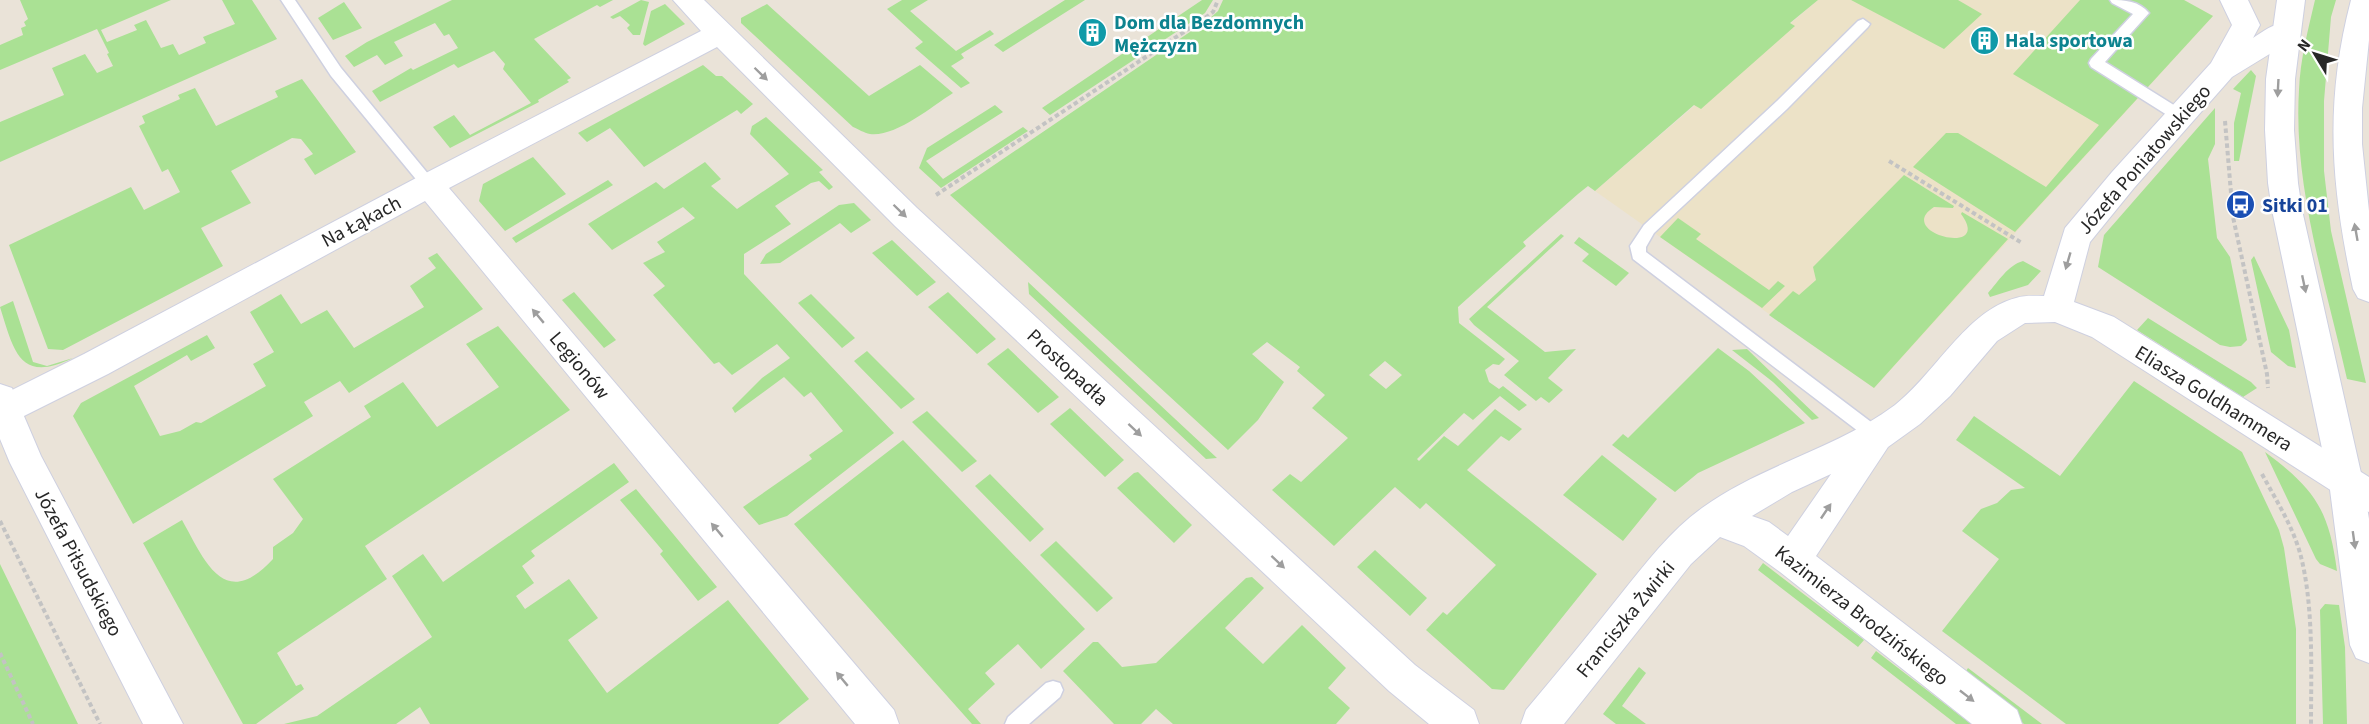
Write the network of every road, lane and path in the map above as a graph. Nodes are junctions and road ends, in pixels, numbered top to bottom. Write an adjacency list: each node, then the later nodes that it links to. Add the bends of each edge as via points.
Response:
1 (288, 0): 14 (lane, Legionów, via 336,72)
2 (687, 0): 9 (street, Prostopadła)
3 (1218, 0): 15 (path, via 1205,18)
4 (2117, 0): 12 (lane, via 2142,13 2096,63)
5 (2234, 0): 10 (street, via 2246,25)
6 (2365, 0): 17 (street, one-way to 6, via 2355,231 2345,126 2348,73)
7 (2288, 16): 10 (street, Józefa Poniatowskiego); 23 (street, one-way to 23, via 2278,100 2287,210)
8 (1863, 24): 21 (lane, via 1649,229 1638,246 1639,255)
9 (719, 34): 14 (street, Na Łąkach); 15 (street, Prostopadła, one-way to 15)
10 (2222, 70): 12 (street, Józefa Poniatowskiego)
11 (2225, 110): 19 (path, via 2225,142 2239,254)
12 (2180, 116): 18 (street, Józefa Poniatowskiego, one-way to 18, via 2076,237)
13 (1889, 161): 16 (path)
14 (429, 185): 20 (street, Na Łąkach, via 106,358); 34 (street, Legionów, one-way to 14)
15 (906, 216): 36 (street, Prostopadła, one-way to 36, via 1402,678)
16 (2022, 243)
17 (2369, 289)
18 (2056, 309): 21 (street, via 2019,310 1986,331 1938,386); 23 (street, Eliasza Goldhammera, via 2103,327)
19 (2268, 392)
20 (2, 404): 33 (street, Józefa Piłsudskiego, via 27,463)
21 (1877, 436): 24 (street, via 1780,481); 26 (street, one-way to 21)
22 (2260, 470): 39 (path, via 2287,521 2306,579)
23 (2358, 489): 27 (street, one-way to 27)
24 (1715, 519): 26 (street, Kazimierza Brodzińskiego, via 1756,534); 37 (street, Franciszka Żwirki, via 1678,552)
25 (0, 521): 32 (path)
26 (1793, 560): 38 (street, Kazimierza Brodzińskiego, one-way to 38)
27 (2369, 645)
28 (0, 653): 30 (path)
29 (1053, 690): 35 (lane)
30 (32, 722): 31 (path)
31 (24, 724)
32 (100, 724)
33 (164, 724)
34 (880, 724)
35 (1016, 724)
36 (1460, 724)
37 (1540, 724)
38 (2003, 724)
39 (2311, 724)

